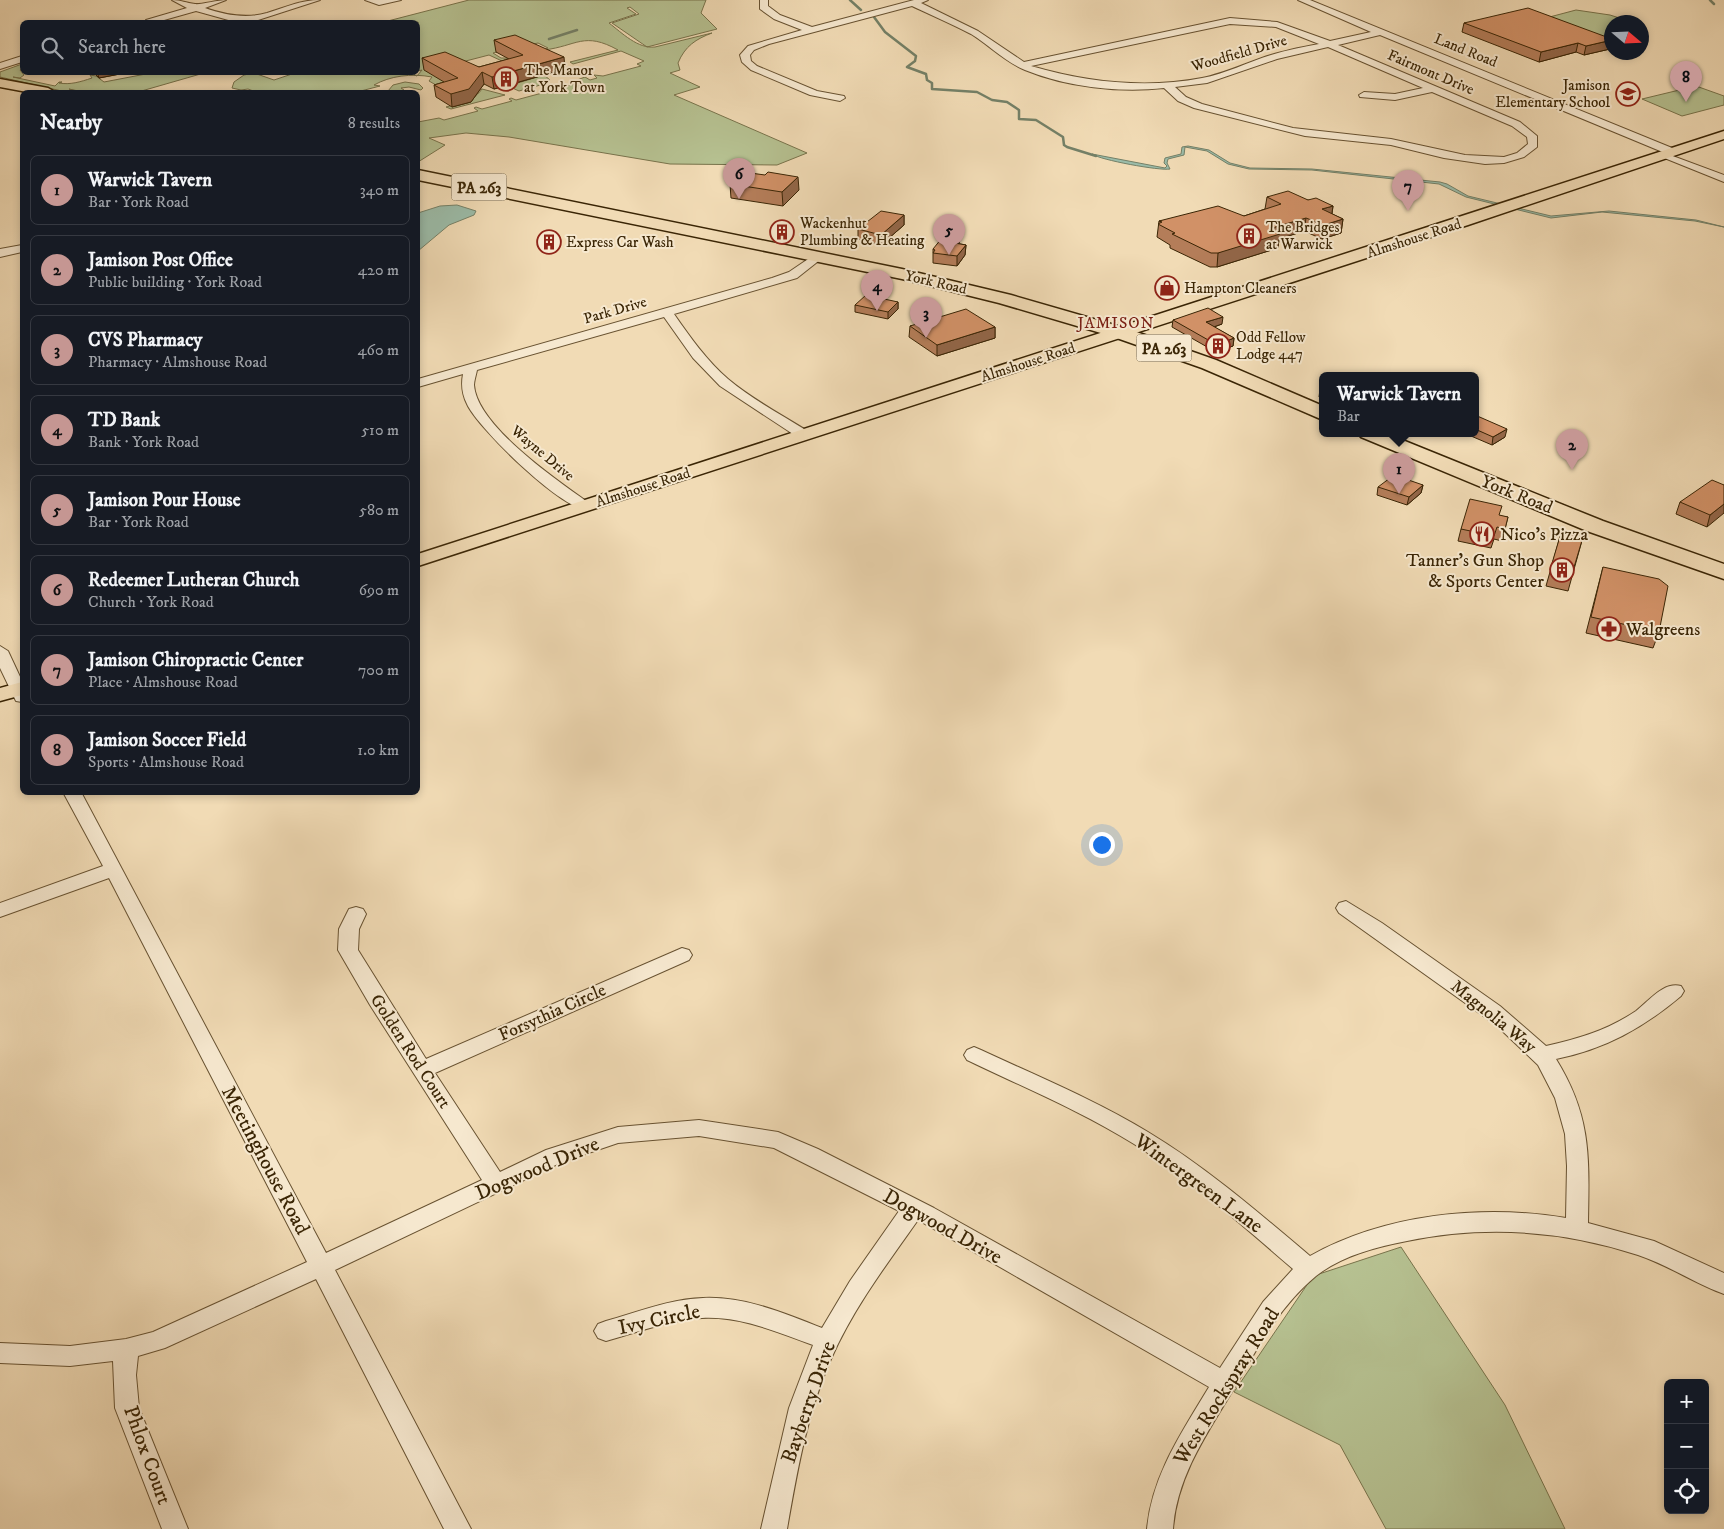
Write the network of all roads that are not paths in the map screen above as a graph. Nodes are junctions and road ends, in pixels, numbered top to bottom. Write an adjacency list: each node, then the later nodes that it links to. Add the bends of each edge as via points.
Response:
1 (176, 0): 10 (street)
2 (222, 0): 10 (street)
3 (316, 0): 11 (street)
4 (369, 0): 5 (street)
5 (397, 0)
6 (764, 0): 16 (street, via 763,7 769,13)
7 (926, 0): 9 (street)
8 (1302, 0): 17 (street, Land Road)
9 (913, 2): 16 (street); 20 (street, Woodfield Drive, via 975,33)
10 (198, 8): 12 (street); 13 (street)
11 (267, 16): 14 (street); 15 (street)
12 (156, 20)
13 (231, 20)
14 (241, 20)
15 (277, 20)
16 (810, 30): 29 (street, via 757,45 745,58 754,68 822,96)
17 (1382, 32): 18 (street, Woodfield Drive); 31 (street, Land Road)
18 (1328, 44): 20 (street, Fairmont Drive, via 1279,25 1228,21); 23 (street, Woodfield Drive, via 1274,57 1217,78); 24 (street, Fairmont Drive)
19 (20, 61): 21 (street)
20 (1022, 65): 23 (street, Woodfield Drive, via 1083,82)
21 (0, 68)
22 (0, 83): 25 (highway)
23 (1168, 86): 24 (street, Fairmont Drive, via 1182,99 1198,106 1305,134 1390,142 1478,159 1510,158 1526,152 1533,145 1532,136 1524,128)
24 (1432, 88): 28 (street, via 1395,97)
25 (37, 90)
26 (0, 91): 27 (highway)
27 (20, 95)
28 (1364, 95)
29 (840, 98)
30 (1724, 135): 31 (main road, Almshouse Road)
31 (1668, 154): 33 (street, Land Road); 38 (main road, Almshouse Road)
32 (420, 175): 36 (highway, York Road / PA 263)
33 (1724, 179)
34 (20, 249): 35 (street)
35 (0, 253)
36 (817, 257): 37 (street, Park Drive, via 789,277); 38 (highway, York Road / PA 263, via 950,285)
37 (667, 312): 39 (street, Park Drive); 42 (street, via 692,349 722,380)
38 (1118, 332): 41 (highway, York Road / PA 263, via 1209,364); 42 (main road, Almshouse Road)
39 (471, 368): 40 (street, Park Drive); 44 (street, Wayne Drive, via 466,375 468,388 477,408 497,436 538,474)
40 (420, 382)
41 (1319, 412)
42 (804, 435): 44 (main road, Almshouse Road)
43 (1378, 437): 46 (highway, York Road, via 1595,526)
44 (584, 506): 45 (main road, Almshouse Road)
45 (420, 559)
46 (1724, 572)
47 (0, 651): 48 (street)
48 (16, 692)
49 (74, 795): 50 (street, Meetinghouse Road)
50 (114, 869): 52 (street); 62 (street, Meetinghouse Road)
51 (1346, 908): 57 (street, Magnolia Way, via 1503,1019)
52 (0, 910)
53 (356, 914): 58 (street, Golden Rod Court, via 348,929 348,950)
54 (682, 955): 58 (street, Forsythia Circle)
55 (1674, 991): 57 (street, via 1642,1019 1606,1038)
56 (974, 1055): 63 (street, Wintergreen Lane, via 1142,1138 1198,1176)
57 (1541, 1055): 61 (street, Magnolia Way, via 1568,1104 1574,1127 1578,1166)
58 (423, 1069): 59 (street, Golden Rod Court)
59 (496, 1184): 60 (street, Dogwood Drive, via 554,1156 618,1135 699,1128 742,1132 778,1140); 62 (street, Dogwood Drive)
60 (914, 1208): 66 (street, Bayberry Drive, via 862,1282); 69 (street, Dogwood Drive)
61 (1577, 1229): 63 (street, West Rockspray Road, via 1516,1221 1460,1222 1416,1228 1359,1244); 64 (street, West Rockspray Road, via 1636,1244)
62 (321, 1265): 67 (street, Dogwood Drive, via 165,1337); 71 (street, Meetinghouse Road)
63 (1309, 1269): 69 (street, West Rockspray Road, via 1292,1283 1255,1333)
64 (1724, 1284)
65 (606, 1331): 66 (street, Ivy Circle, via 664,1314 717,1308 767,1318)
66 (828, 1340): 72 (street, Bayberry Drive, via 794,1434)
67 (126, 1349): 68 (street, Dogwood Drive, via 70,1356); 70 (street, Phlox Court, via 124,1374 128,1408)
68 (0, 1353)
69 (1224, 1384): 73 (street, West Rockspray Road, via 1171,1476)
70 (175, 1529)
71 (458, 1529)
72 (774, 1529)
73 (1160, 1529)

